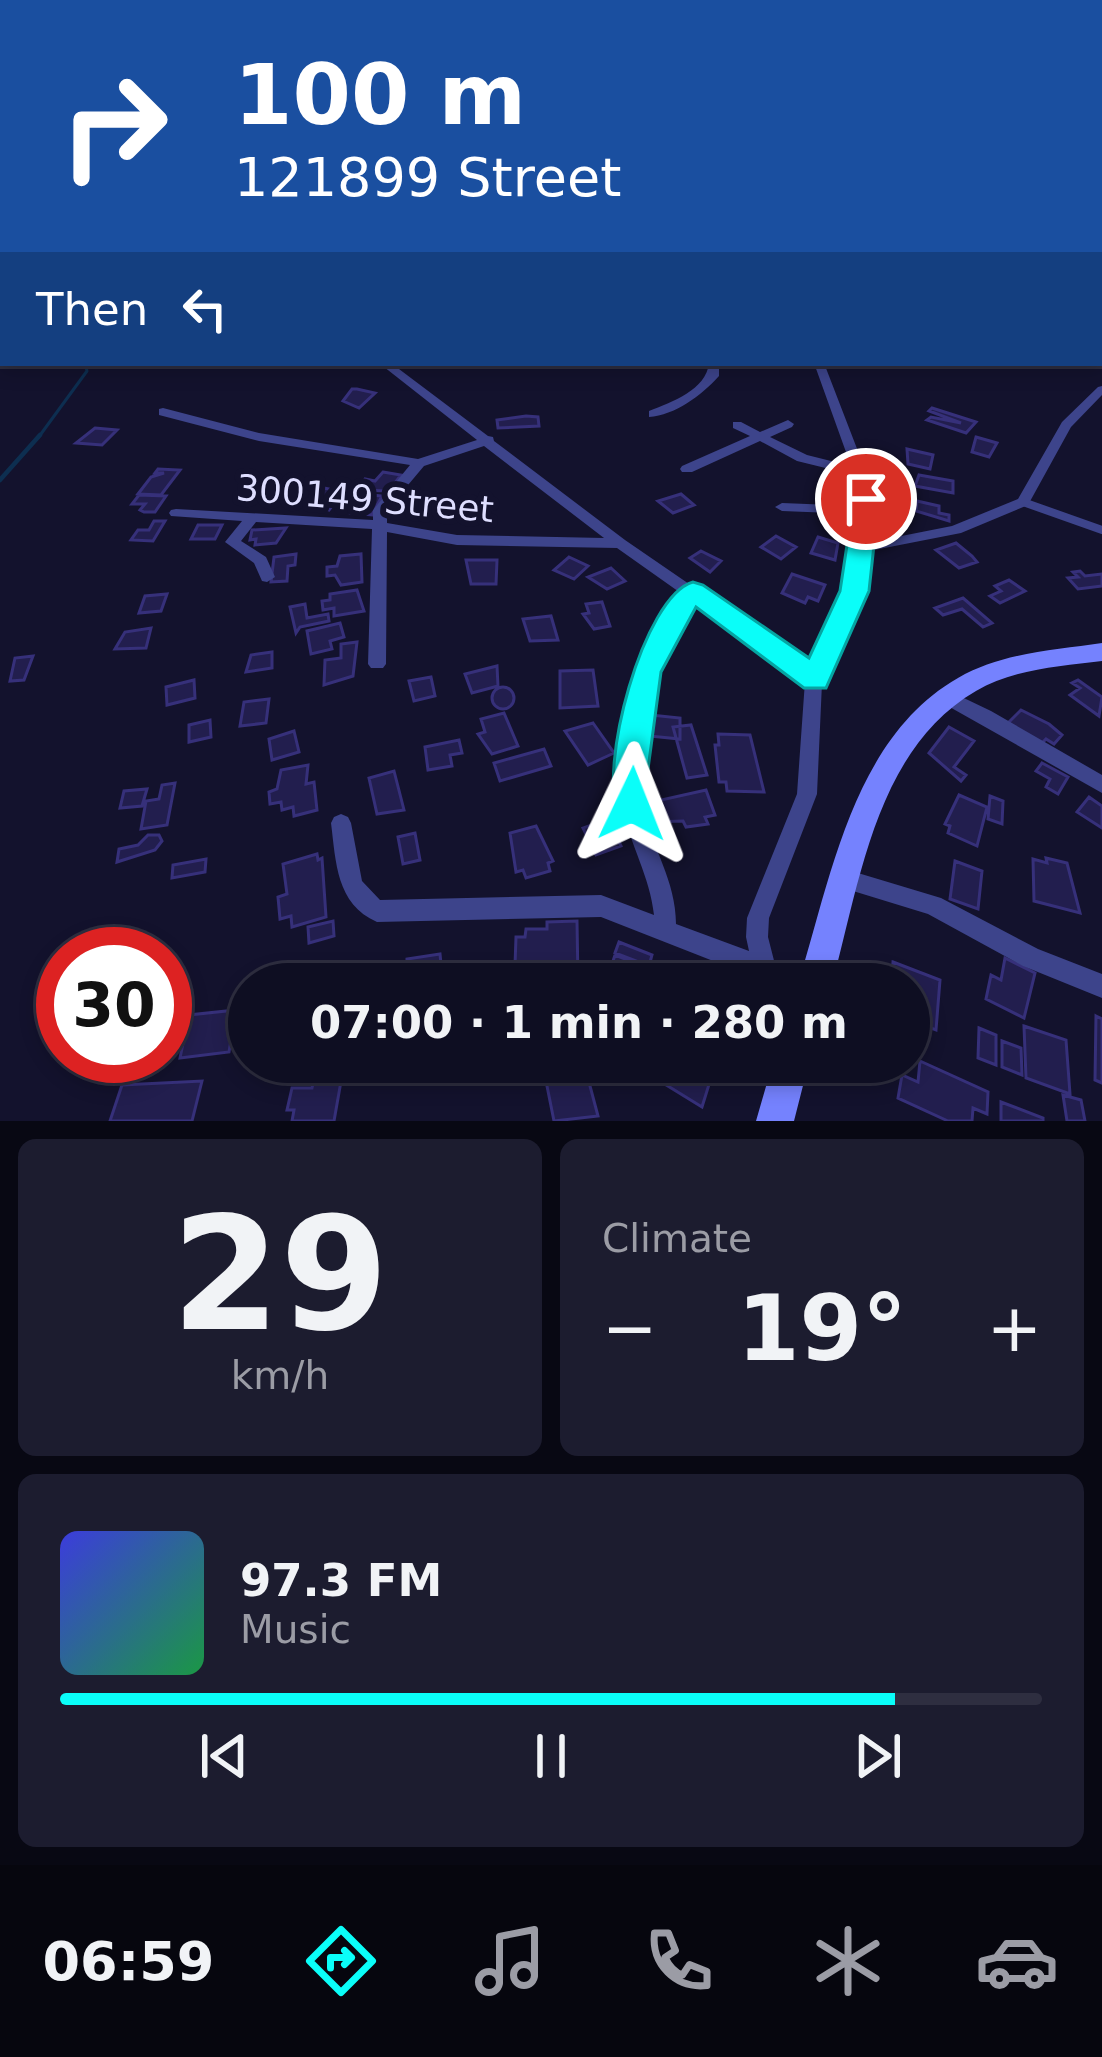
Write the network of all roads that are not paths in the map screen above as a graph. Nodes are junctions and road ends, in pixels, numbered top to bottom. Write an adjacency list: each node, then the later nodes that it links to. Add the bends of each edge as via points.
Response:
1 (388, 366): 10 (street)
2 (714, 366): 6 (street, via 686,401)
3 (820, 366): 13 (street)
4 (1102, 389): 14 (street, via 1066,425)
5 (163, 412): 11 (street)
6 (653, 414)
7 (737, 424): 9 (street)
8 (788, 424): 9 (street)
9 (765, 437): 12 (street); 13 (street, via 807,460)
10 (489, 440): 11 (street); 21 (street)
11 (418, 463): 19 (street, via 383,504)
12 (687, 469)
13 (861, 473): 16 (street)
14 (1024, 502): 20 (lane); 22 (street, via 949,532)
15 (782, 507): 16 (street)
16 (866, 510): 22 (street)
17 (176, 513): 18 (street, 300149 Street)
18 (253, 517): 19 (street, 300149 Street); 23 (street, via 232,542 261,560)
19 (381, 526): 21 (street, 300149 Street, via 457,541); 26 (street)
20 (1102, 530)
21 (620, 543): 24 (street)
22 (862, 548): 27 (street, via 854,591)
23 (267, 577)
24 (693, 591): 27 (street); 32 (street, via 646,672 630,769)
25 (1102, 652): 28 (street, via 1006,667)
26 (377, 664)
27 (815, 679): 34 (street, via 810,775 763,898)
28 (944, 696): 29 (street); 31 (street, via 887,760)
29 (1102, 785)
30 (340, 823): 32 (street, via 353,887 377,910 581,903)
31 (848, 880): 35 (street); 36 (street, via 933,904)
32 (665, 929): 33 (street)
33 (737, 963)
34 (762, 963)
35 (822, 963)
36 (1102, 986)
37 (785, 1083): 38 (street)
38 (775, 1121)

